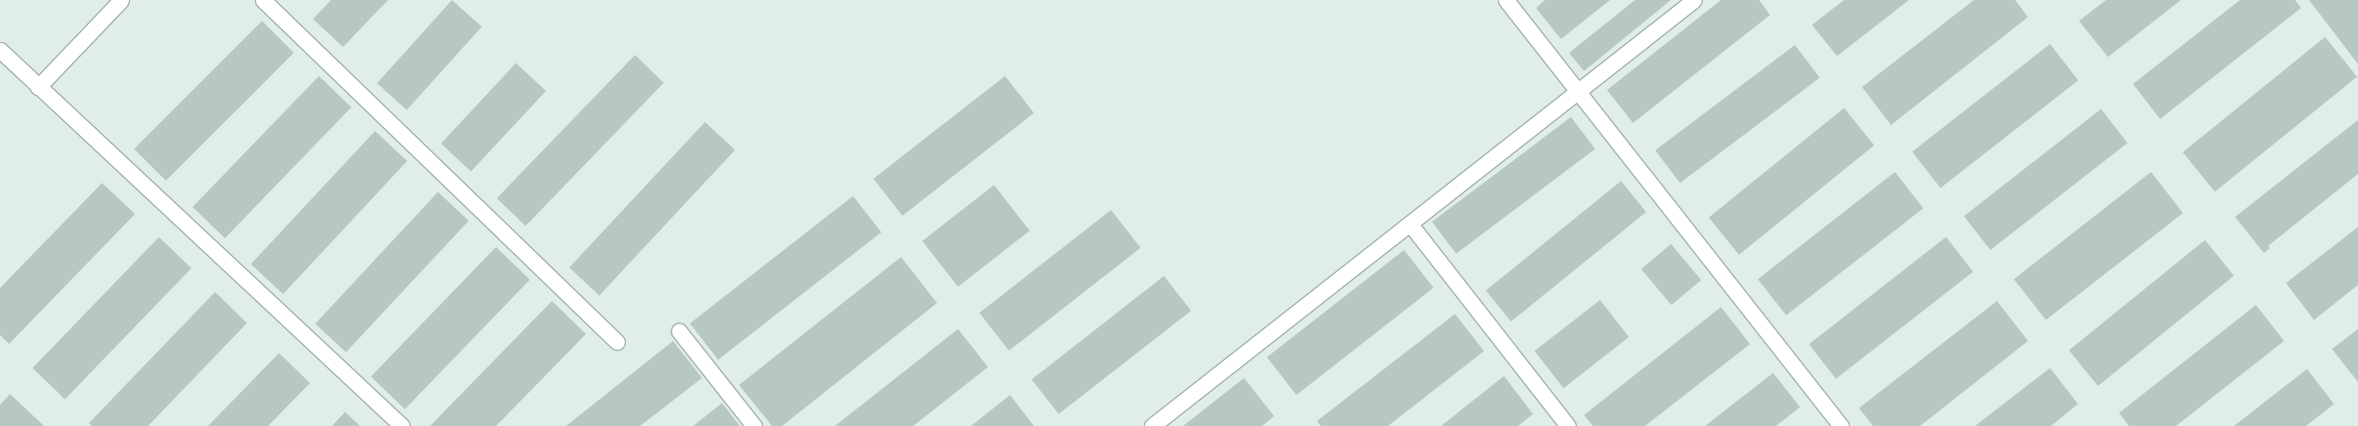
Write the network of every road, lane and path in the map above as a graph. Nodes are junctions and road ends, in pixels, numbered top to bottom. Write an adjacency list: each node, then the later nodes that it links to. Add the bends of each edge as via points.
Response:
1 (121, 0): 6 (street)
2 (264, 0): 10 (street)
3 (1506, 0): 7 (street)
4 (1694, 0): 7 (street)
5 (0, 50): 6 (street)
6 (38, 87): 11 (street)
7 (1578, 92): 8 (street); 15 (street)
8 (1410, 224): 13 (street); 14 (street)
9 (679, 331): 12 (street)
10 (617, 342)
11 (402, 426)
12 (754, 426)
13 (1152, 426)
14 (1568, 426)
15 (1841, 426)

